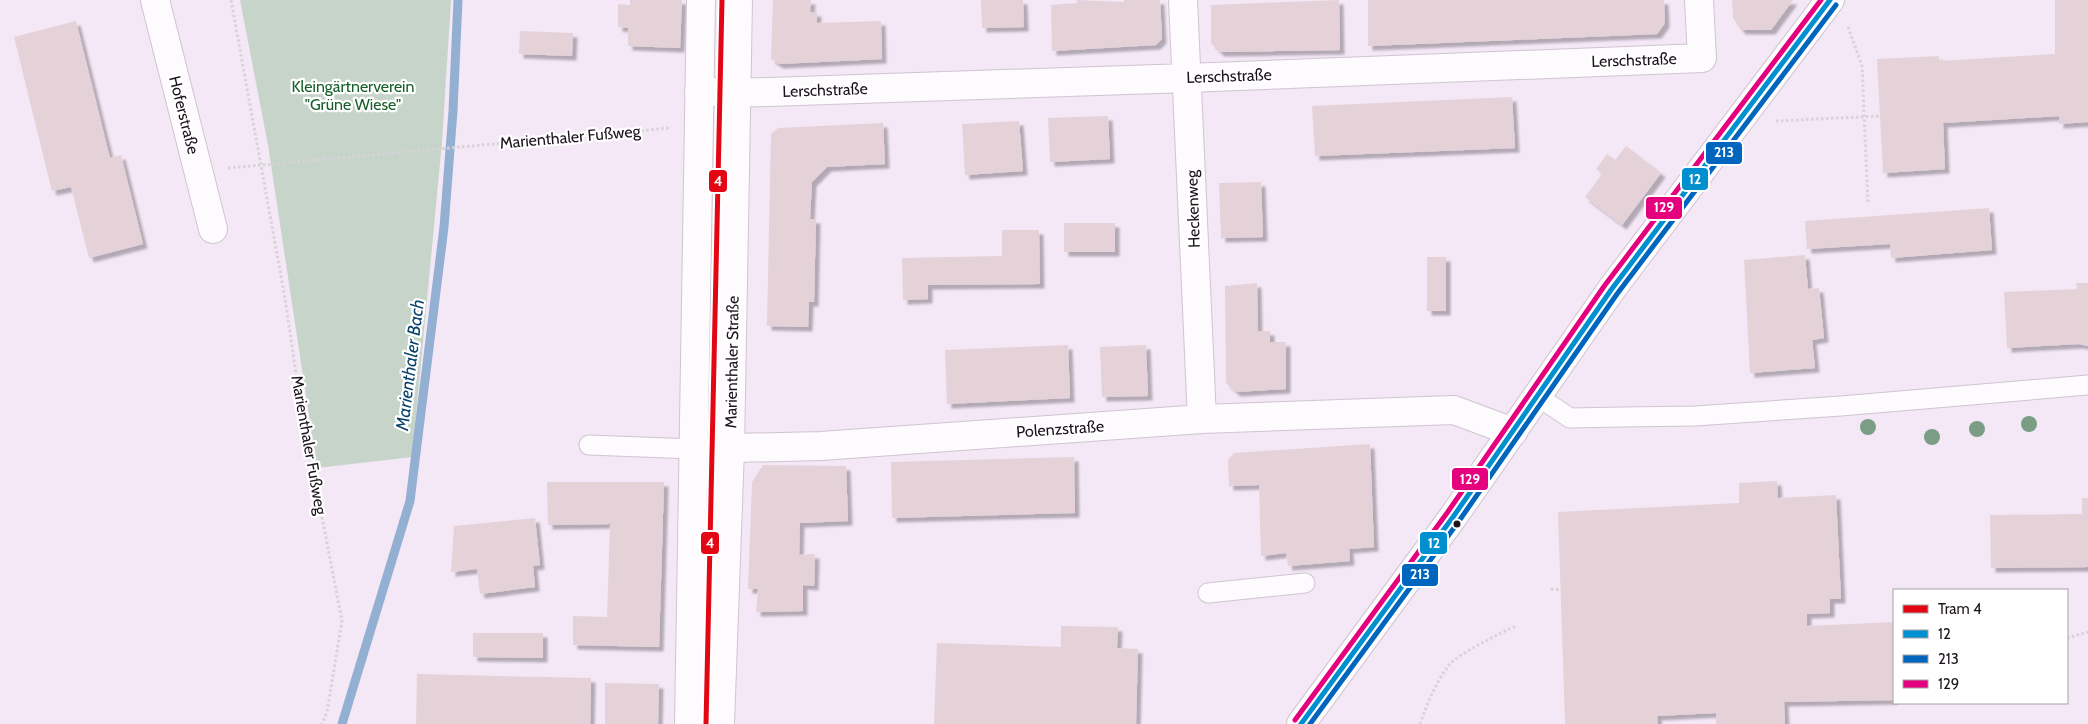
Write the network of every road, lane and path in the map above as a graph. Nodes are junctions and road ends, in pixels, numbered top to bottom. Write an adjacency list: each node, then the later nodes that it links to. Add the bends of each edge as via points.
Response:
1 (155, 0): 18 (street, Hoferstraße)
2 (231, 0): 16 (path, Marienthaler Fußweg)
3 (701, 0): 10 (street)
4 (738, 0): 11 (street, Marienthaler Straße)
5 (1183, 0): 9 (street, Heckenweg)
6 (1699, 0): 9 (street, Lerschstraße, via 1702,58)
7 (1830, 0): 13 (street)
8 (1847, 25): 14 (path, via 1862,66)
9 (1188, 78): 11 (street, Lerschstraße); 21 (street, Heckenweg)
10 (699, 91): 11 (street, Lerschstraße); 15 (street)
11 (736, 93): 25 (street, Marienthaler Straße)
12 (1880, 116): 14 (path)
13 (1741, 117): 14 (path, via 1781,122); 20 (street, via 1611,290)
14 (1865, 117): 17 (path)
15 (698, 126): 16 (path, Marienthaler Fußweg); 24 (street)
16 (262, 164): 33 (path, Marienthaler Fußweg, via 301,408 342,621 328,712)
17 (1868, 204)
18 (213, 229)
19 (2088, 386): 20 (lane, via 1695,416 1570,418)
20 (1538, 396): 22 (street)
21 (1202, 419): 22 (street, Polenzstraße, via 1454,410); 25 (street, Polenzstraße, via 821,446)
22 (1513, 432): 36 (street)
23 (589, 445): 24 (lane)
24 (693, 449): 25 (street, Polenzstraße); 34 (street)
25 (730, 449): 35 (street, Marienthaler Straße)
26 (1304, 582): 29 (lane)
27 (1551, 590): 28 (path)
28 (1560, 590)
29 (1208, 593)
30 (1516, 626): 37 (path, via 1450,663)
31 (2088, 632): 32 (path)
32 (2068, 638)
33 (322, 724)
34 (689, 724)
35 (720, 724)
36 (1301, 724)
37 (1420, 724)

